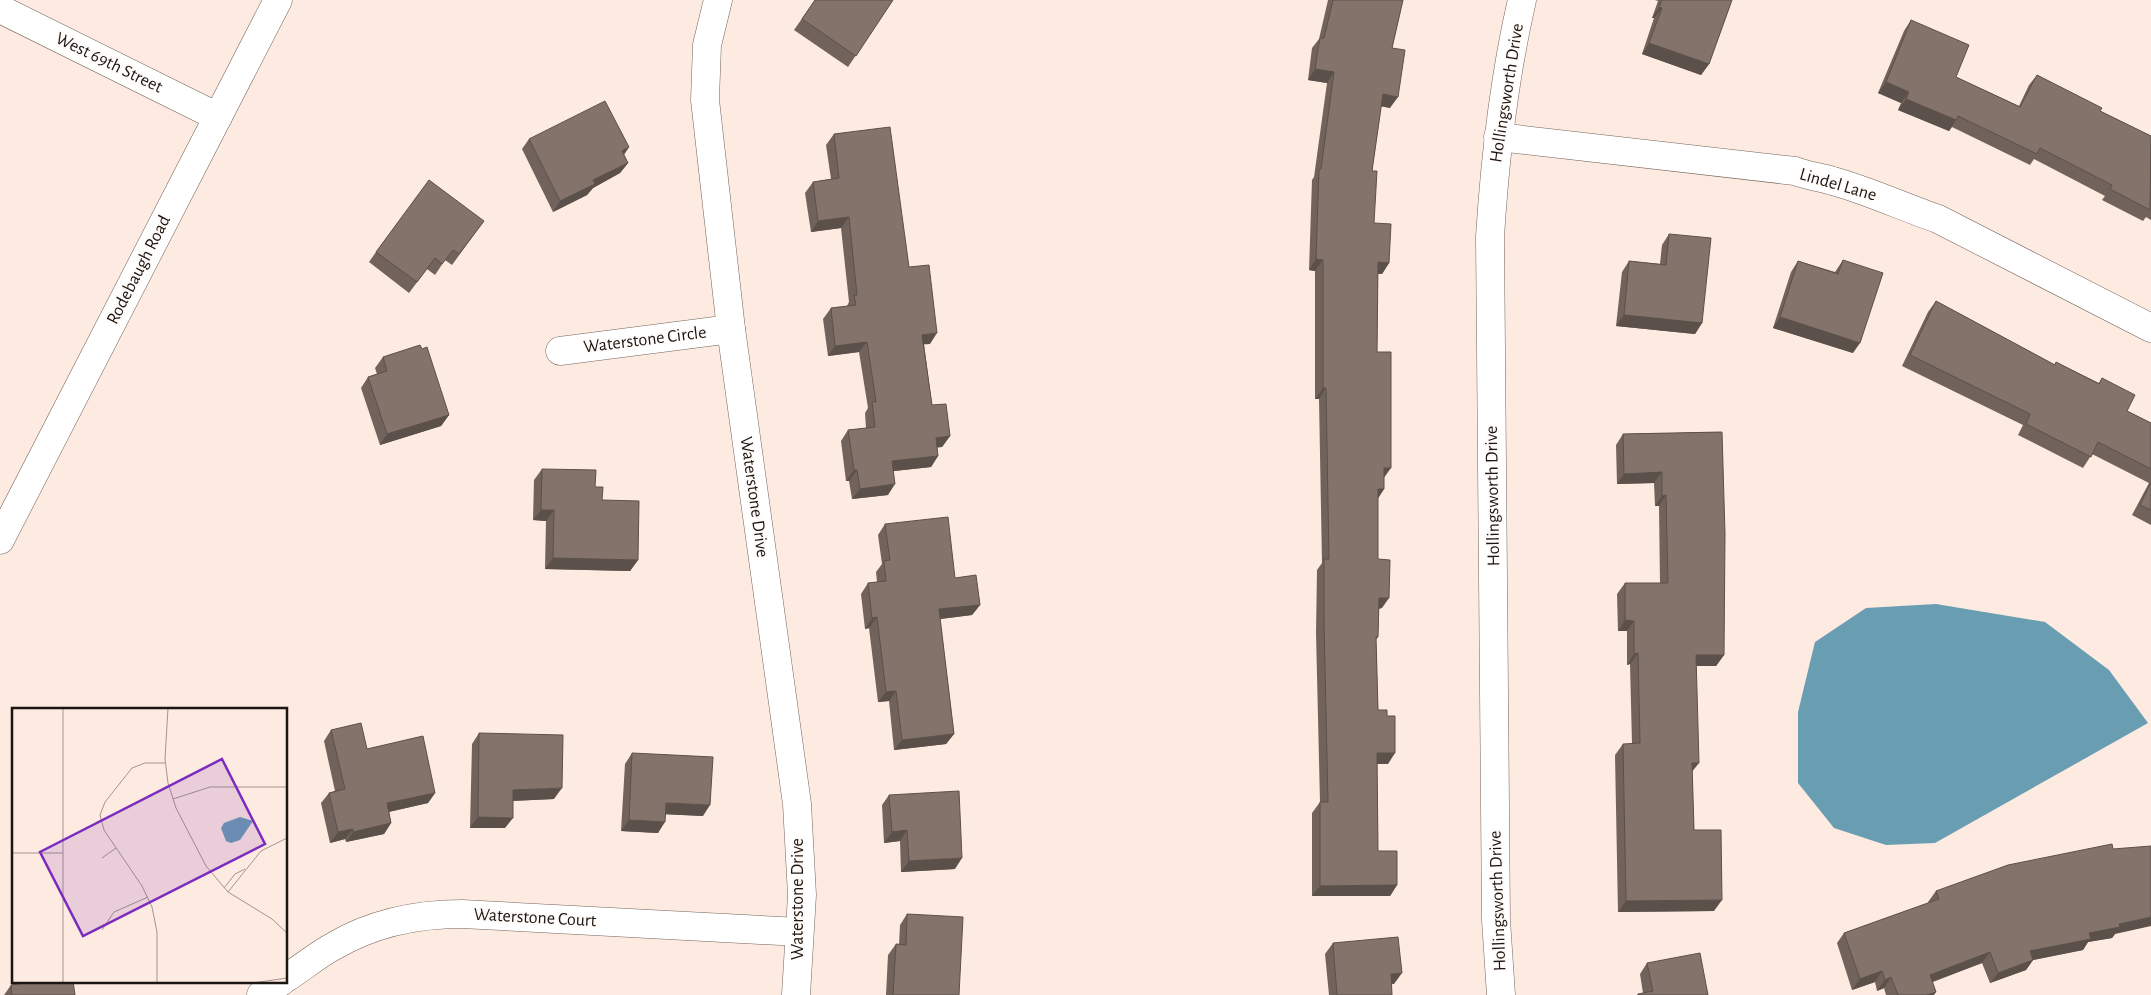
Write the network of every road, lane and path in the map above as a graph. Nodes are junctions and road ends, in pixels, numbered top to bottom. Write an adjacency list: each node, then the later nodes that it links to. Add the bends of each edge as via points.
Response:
1 (278, 0): 5 (street, Rodebaugh Road)
2 (718, 0): 8 (street, Waterstone Drive, via 707,45 705,100)
3 (1522, 0): 6 (street, Hollingsworth Drive, via 1504,85)
4 (0, 9): 5 (street, West 69th Street)
5 (218, 117): 10 (street, Rodebaugh Road)
6 (1498, 137): 7 (street, Lindel Lane, via 1795,171 1832,180 1938,220); 16 (street, Hollingsworth Drive, via 1490,280 1496,920)
7 (2151, 328)
8 (731, 329): 9 (street, Waterstone Circle); 11 (street, Waterstone Drive, via 796,795 802,894)
9 (560, 351)
10 (0, 540)
11 (800, 932): 12 (street, Waterstone Court, via 462,914 413,917 386,923 354,936); 15 (street, Waterstone Drive)
12 (288, 977)
13 (280, 982): 14 (street)
14 (260, 995)
15 (796, 995)
16 (1501, 995)

